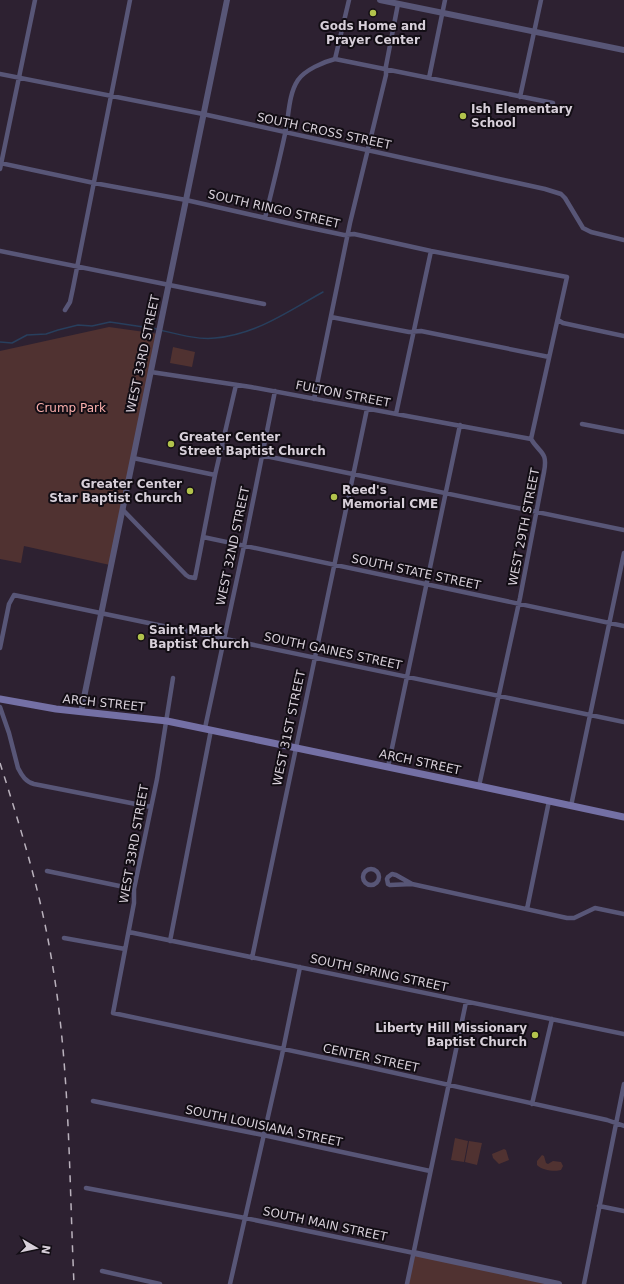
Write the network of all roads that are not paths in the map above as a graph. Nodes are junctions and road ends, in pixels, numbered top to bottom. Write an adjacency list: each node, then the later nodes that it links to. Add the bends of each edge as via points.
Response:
1 (35, 0): 15 (street)
2 (130, 0): 17 (street)
3 (227, 0): 20 (street, WEST 33RD STREET)
4 (349, 0): 12 (street)
5 (380, 0): 8 (street)
6 (445, 0): 9 (street)
7 (540, 0): 10 (street)
8 (398, 4): 9 (street); 13 (street)
9 (443, 13): 10 (street); 16 (street)
10 (534, 31): 11 (street); 18 (street)
11 (624, 50)
12 (335, 59): 13 (street); 21 (street, via 315,67 298,80 292,94)
13 (386, 70): 16 (street); 22 (street)
14 (0, 74): 15 (street, SOUTH CROSS STREET)
15 (19, 78): 17 (street, SOUTH CROSS STREET); 23 (street)
16 (429, 78): 18 (street)
17 (111, 97): 20 (street, SOUTH CROSS STREET); 25 (street)
18 (520, 97): 19 (street)
19 (553, 103)
20 (203, 114): 21 (street, SOUTH CROSS STREET); 26 (street, WEST 33RD STREET)
21 (285, 133): 22 (street, SOUTH CROSS STREET); 27 (street)
22 (368, 149): 28 (street); 29 (street, SOUTH CROSS STREET, via 554,191 567,200 583,228)
23 (0, 163): 24 (street); 25 (street, SOUTH RINGO STREET)
24 (0, 169)
25 (94, 183): 26 (street, SOUTH RINGO STREET); 32 (street)
26 (186, 200): 27 (street, SOUTH RINGO STREET); 33 (street, WEST 33RD STREET)
27 (265, 218): 28 (street, SOUTH RINGO STREET)
28 (348, 234): 31 (street, SOUTH RINGO STREET); 36 (street)
29 (624, 240)
30 (0, 250): 32 (street)
31 (431, 251): 37 (street, SOUTH RINGO STREET, via 567,277); 38 (street)
32 (78, 266): 33 (street); 35 (street, via 70,302)
33 (169, 285): 34 (street); 41 (street, WEST 33RD STREET)
34 (264, 304)
35 (65, 310)
36 (331, 317): 38 (street); 44 (street)
37 (558, 320): 39 (street); 40 (street)
38 (414, 333): 40 (street, via 421,331); 46 (street)
39 (624, 336)
40 (549, 357): 50 (street)
41 (151, 372): 42 (street, FULTON STREET); 53 (street, WEST 33RD STREET)
42 (236, 385): 43 (street, FULTON STREET); 51 (street)
43 (274, 391): 44 (street, FULTON STREET); 52 (street, WEST 32ND STREET)
44 (314, 399): 45 (street, FULTON STREET)
45 (367, 409): 46 (street, FULTON STREET); 54 (street, WEST 31ST STREET)
46 (396, 414): 48 (street, FULTON STREET)
47 (582, 424): 49 (street)
48 (460, 425): 50 (street, FULTON STREET); 56 (street)
49 (624, 432)
50 (531, 439): 58 (street, WEST 29TH STREET, via 546,460)
51 (222, 447): 52 (street); 55 (street)
52 (262, 455): 54 (street); 61 (street, WEST 32ND STREET)
53 (133, 458): 55 (street); 57 (street, WEST 33RD STREET)
54 (354, 474): 56 (street); 63 (street, WEST 31ST STREET)
55 (215, 475): 60 (street)
56 (446, 493): 58 (street); 64 (street)
57 (123, 510): 60 (street, via 189,577 195,578); 66 (street, WEST 33RD STREET)
58 (536, 512): 59 (street); 65 (street, WEST 29TH STREET)
59 (624, 530)
60 (203, 538): 61 (street, SOUTH STATE STREET)
61 (244, 546): 63 (street, SOUTH STATE STREET); 69 (street, WEST 32ND STREET)
62 (624, 553): 67 (street)
63 (334, 565): 64 (street, SOUTH STATE STREET); 71 (street, WEST 31ST STREET)
64 (427, 585): 65 (street, SOUTH STATE STREET); 72 (street)
65 (519, 604): 67 (street, SOUTH STATE STREET); 74 (street, WEST 29TH STREET)
66 (101, 613): 69 (street, SOUTH GAINES STREET); 70 (street, SOUTH GAINES STREET, via 14,596 9,604); 77 (street, WEST 33RD STREET)
67 (610, 623): 68 (street, SOUTH STATE STREET); 78 (street)
68 (624, 626)
69 (224, 639): 71 (street, SOUTH GAINES STREET); 81 (street, WEST 32ND STREET)
70 (0, 648)
71 (315, 658): 72 (street, SOUTH GAINES STREET); 82 (street, WEST 31ST STREET)
72 (407, 677): 74 (street, SOUTH GAINES STREET); 83 (street)
73 (173, 678): 79 (street, WEST 33RD STREET)
74 (498, 696): 78 (street, SOUTH GAINES STREET); 84 (street, WEST 29TH STREET)
75 (0, 699): 77 (main road, ARCH STREET)
76 (0, 707): 87 (street, via 20,774 27,781)
77 (81, 712): 79 (main road, ARCH STREET)
78 (590, 715): 80 (street, SOUTH GAINES STREET); 86 (street)
79 (167, 721): 81 (main road, ARCH STREET); 87 (street, WEST 33RD STREET)
80 (624, 722)
81 (208, 729): 82 (main road, ARCH STREET); 98 (street, WEST 32ND STREET)
82 (296, 747): 83 (main road, ARCH STREET); 100 (street, WEST 31ST STREET)
83 (388, 767): 84 (main road, ARCH STREET)
84 (479, 786): 85 (main road, ARCH STREET)
85 (548, 802): 86 (main road, ARCH STREET); 94 (street)
86 (571, 806): 88 (main road, ARCH STREET)
87 (151, 807): 93 (street, WEST 33RD STREET)
88 (624, 817)
89 (47, 871): 93 (street)
90 (380, 878): 91 (street)
91 (387, 879): 92 (street, via 388,884 393,886); 92 (street, via 392,874)
92 (412, 884): 94 (street)
93 (134, 889): 96 (street, WEST 33RD STREET)
94 (527, 909): 95 (street, via 571,918 595,908)
95 (624, 914)
96 (129, 932): 98 (street, SOUTH SPRING STREET); 99 (street, WEST 33RD STREET)
97 (64, 938): 99 (street)
98 (170, 941): 100 (street, SOUTH SPRING STREET)
99 (125, 949): 103 (street, WEST 33RD STREET)
100 (252, 958): 101 (street, SOUTH SPRING STREET)
101 (300, 967): 102 (street, SOUTH SPRING STREET); 106 (street)
102 (466, 1002): 104 (street, SOUTH SPRING STREET); 108 (street)
103 (113, 1014): 106 (street, CENTER STREET)
104 (552, 1019): 105 (street, SOUTH SPRING STREET); 110 (street)
105 (624, 1034)
106 (283, 1049): 108 (street, CENTER STREET); 113 (street)
107 (624, 1084): 111 (street)
108 (449, 1085): 110 (street, CENTER STREET); 114 (street)
109 (93, 1101): 113 (street, SOUTH LOUISIANA STREET)
110 (532, 1104): 111 (street, CENTER STREET)
111 (616, 1124): 112 (street, CENTER STREET); 116 (street)
112 (624, 1126)
113 (263, 1135): 114 (street, SOUTH LOUISIANA STREET); 118 (street)
114 (430, 1171): 119 (street)
115 (86, 1188): 118 (street, SOUTH MAIN STREET)
116 (600, 1206): 117 (street); 125 (street)
117 (624, 1211)
118 (245, 1218): 119 (street, SOUTH MAIN STREET); 122 (street)
119 (414, 1253): 123 (street); 124 (street, SOUTH MAIN STREET)
120 (102, 1271): 121 (street)
121 (160, 1284)
122 (230, 1284)
123 (408, 1284)
124 (559, 1284)
125 (584, 1284)

